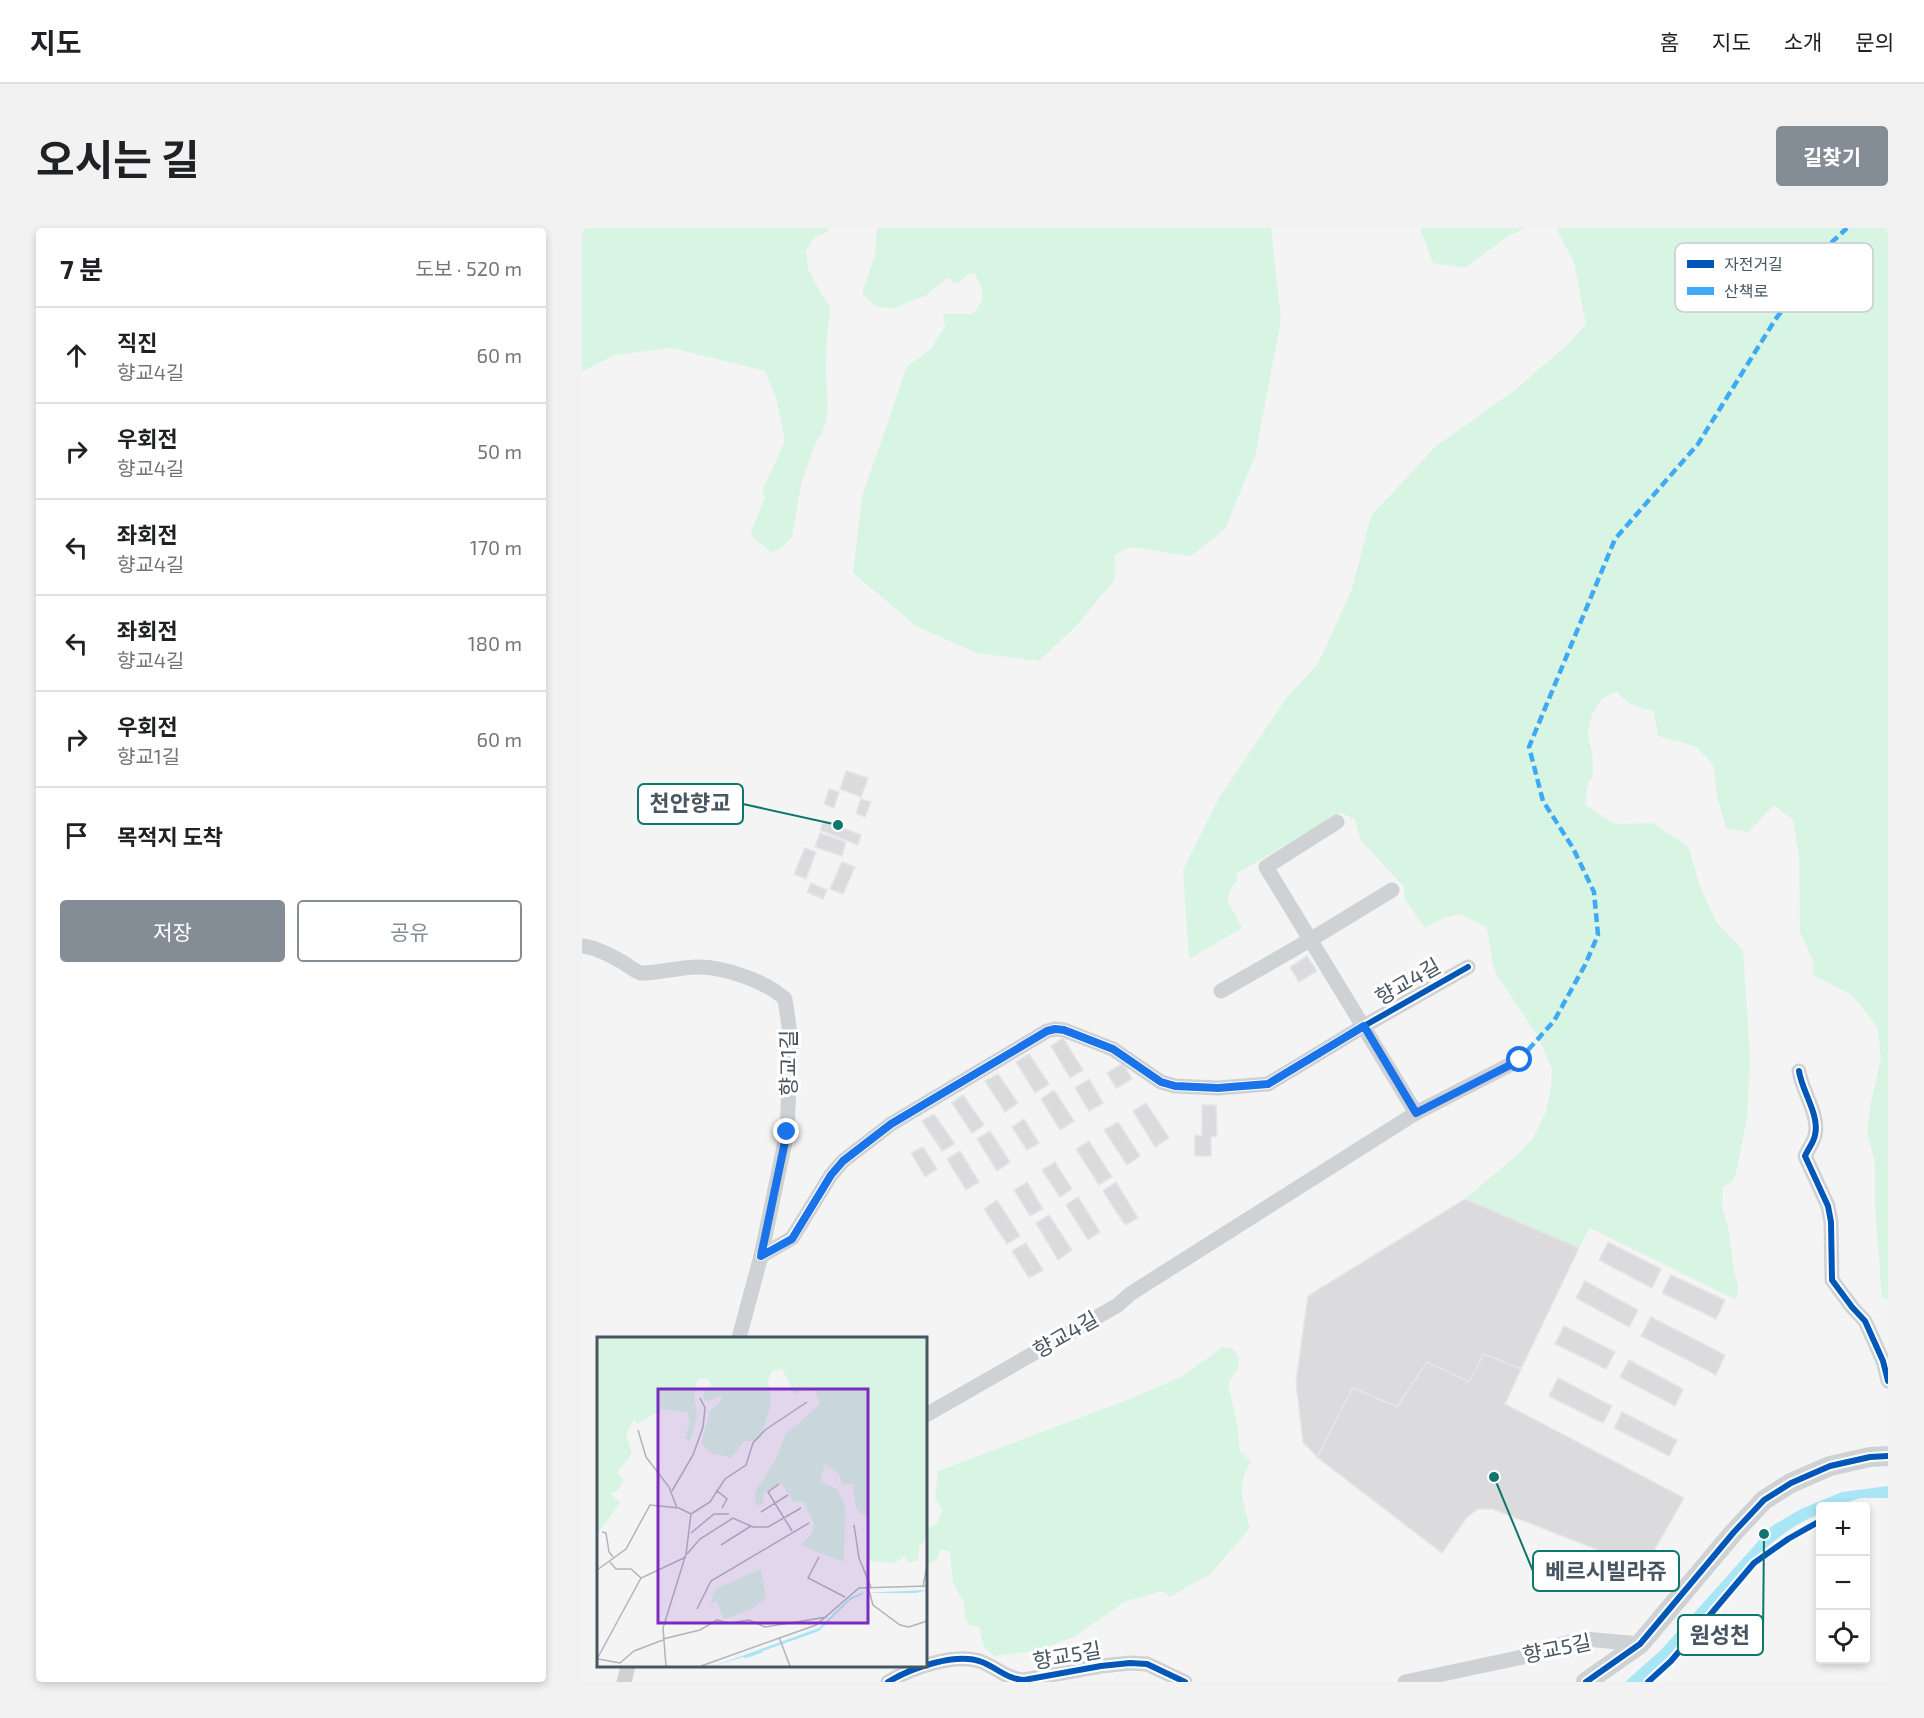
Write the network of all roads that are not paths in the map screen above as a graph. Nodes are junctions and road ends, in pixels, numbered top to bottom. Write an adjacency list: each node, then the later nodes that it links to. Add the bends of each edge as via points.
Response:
1 (1337, 822): 3 (street, 향교4길, via 1266,867)
2 (1392, 890): 3 (street)
3 (1310, 940): 6 (street); 7 (street, 향교4길)
4 (582, 946): 11 (street, 향교1길, via 606,953 641,973 714,968 764,984 785,999 791,1040 787,1132)
5 (1468, 967): 7 (street, 향교4길)
6 (1221, 991)
7 (1364, 1026): 10 (street, 향교4길); 11 (street, 향교4길, via 1268,1084 1218,1088 1175,1086 1154,1078 1113,1049 1064,1030 1047,1031 891,1124 843,1161 792,1239)
8 (1520, 1060): 10 (street, 향교4길)
9 (1799, 1071): 13 (street, via 1816,1118 1816,1134 1805,1156 1828,1206 1832,1280 1865,1321)
10 (1416, 1113): 14 (street, 향교4길, via 1118,1305)
11 (761, 1256): 12 (street, 향교1길)
12 (739, 1337)
13 (1888, 1381)
14 (927, 1414)
15 (1888, 1456): 16 (street, via 1830,1466 1764,1500)
16 (1640, 1644): 23 (street, 향교5길, via 1585,1639 1527,1656); 24 (street)
17 (927, 1666): 22 (street, 향교5길, via 952,1660 974,1660 1013,1679 1024,1680 1101,1666 1147,1664)
18 (628, 1667): 20 (street)
19 (925, 1667): 21 (street, 향교5길, via 902,1673)
20 (624, 1682)
21 (888, 1682)
22 (1185, 1682)
23 (1405, 1682)
24 (1586, 1682)

